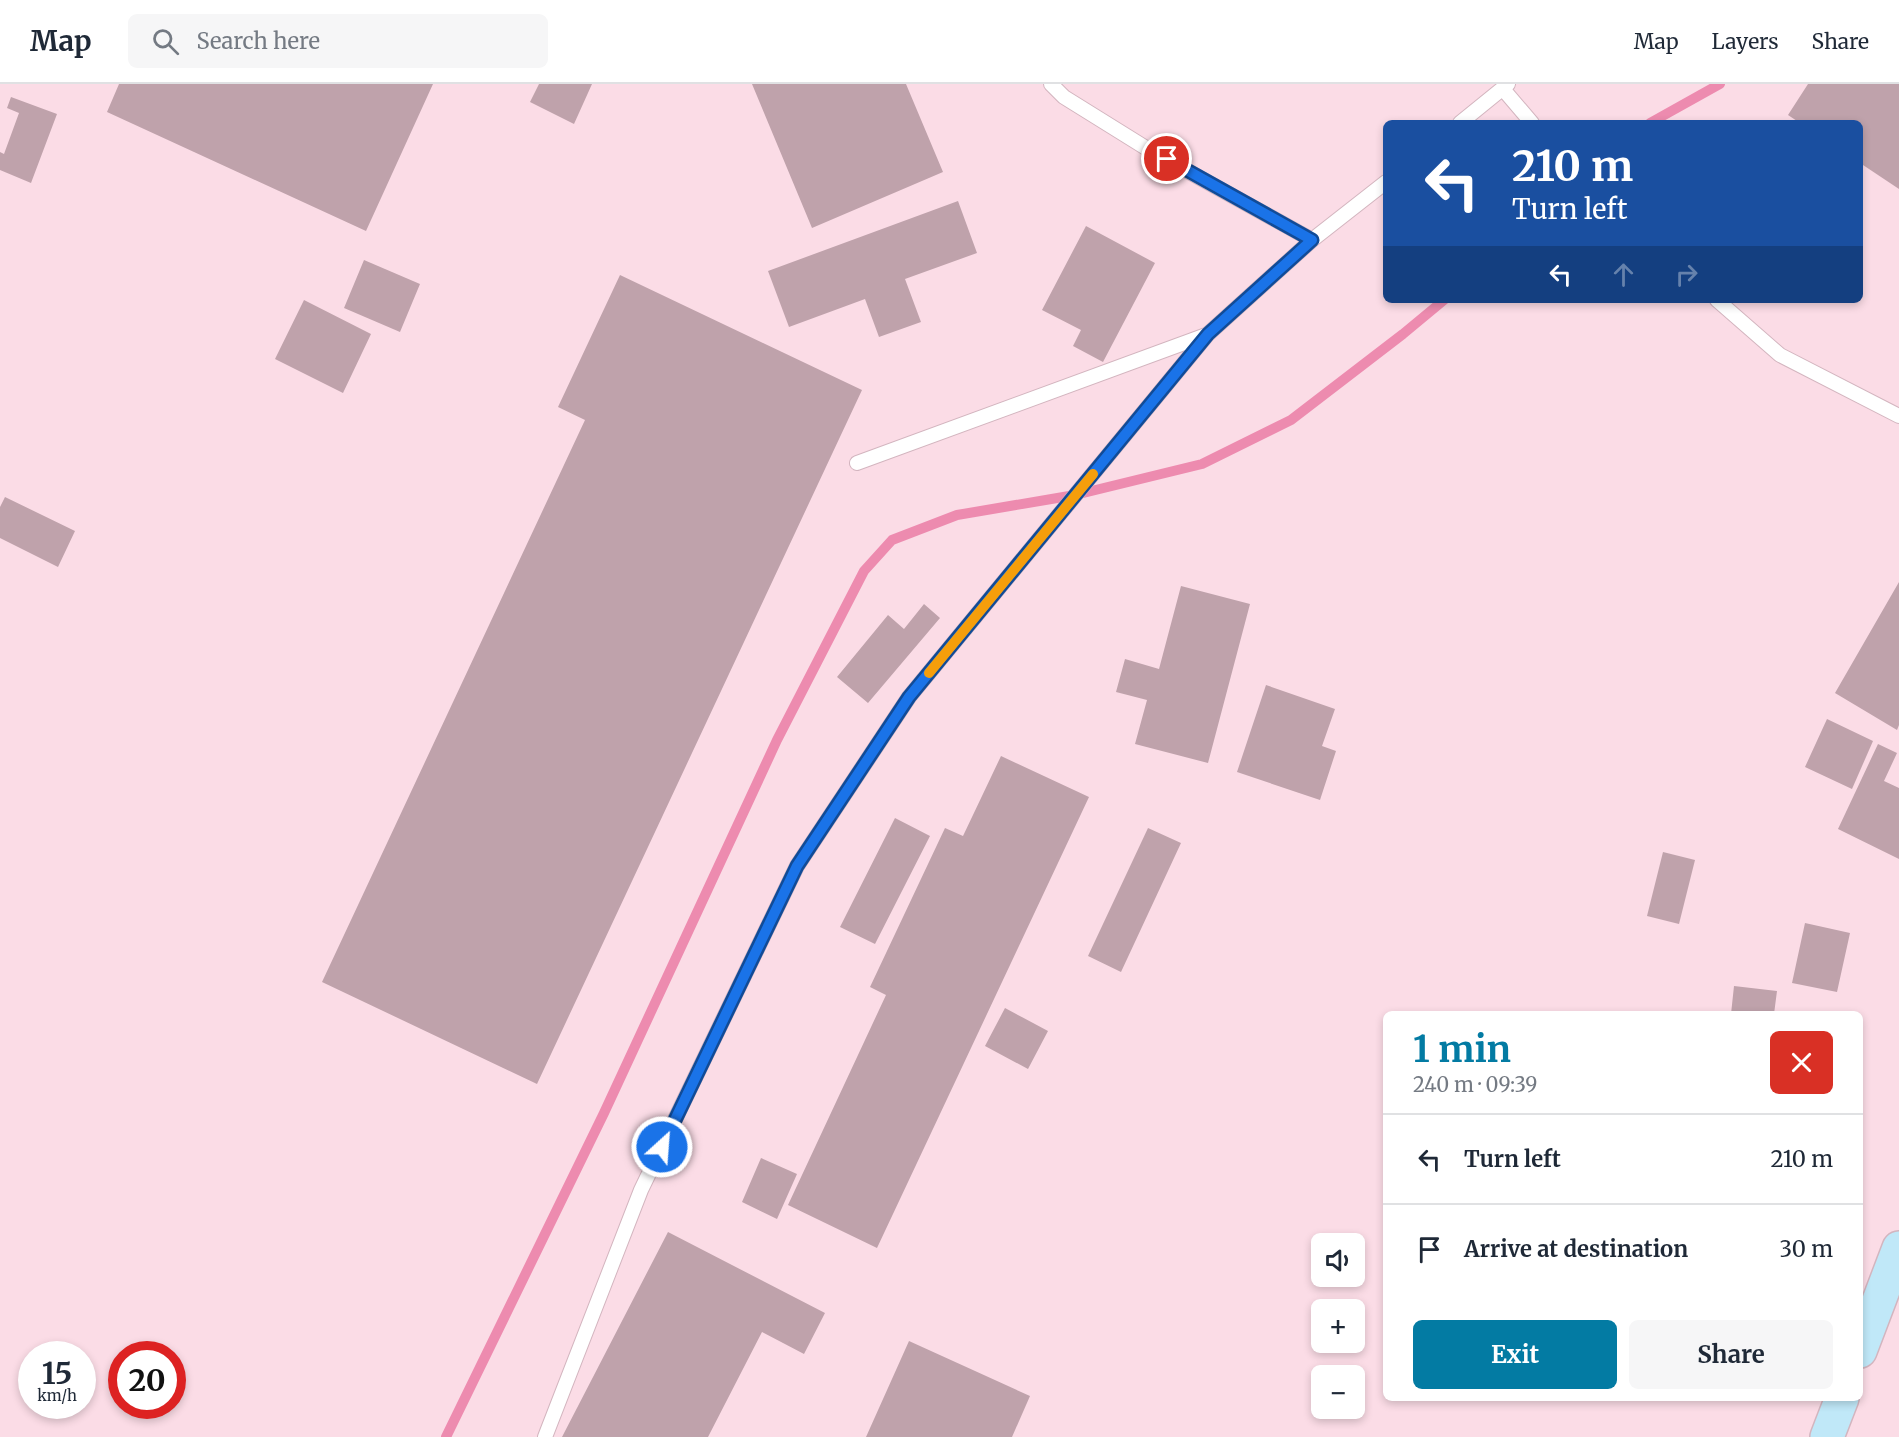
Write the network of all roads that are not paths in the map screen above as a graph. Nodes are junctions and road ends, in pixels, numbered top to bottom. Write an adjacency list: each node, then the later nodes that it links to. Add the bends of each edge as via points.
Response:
1 (1051, 84): 6 (lane, via 1064,97 1146,148)
2 (1505, 87): 3 (lane); 4 (lane)
3 (1464, 120)
4 (1530, 120)
5 (1383, 184): 6 (lane)
6 (1312, 240): 8 (lane)
7 (1720, 303): 9 (lane, via 1780,354)
8 (1208, 334): 10 (lane); 14 (lane, via 909,697 797,866 641,1190)
9 (1899, 416)
10 (857, 463)
11 (1899, 1248): 12 (street)
12 (1863, 1343)
13 (1841, 1401): 15 (street)
14 (545, 1437)
15 (1827, 1437)

